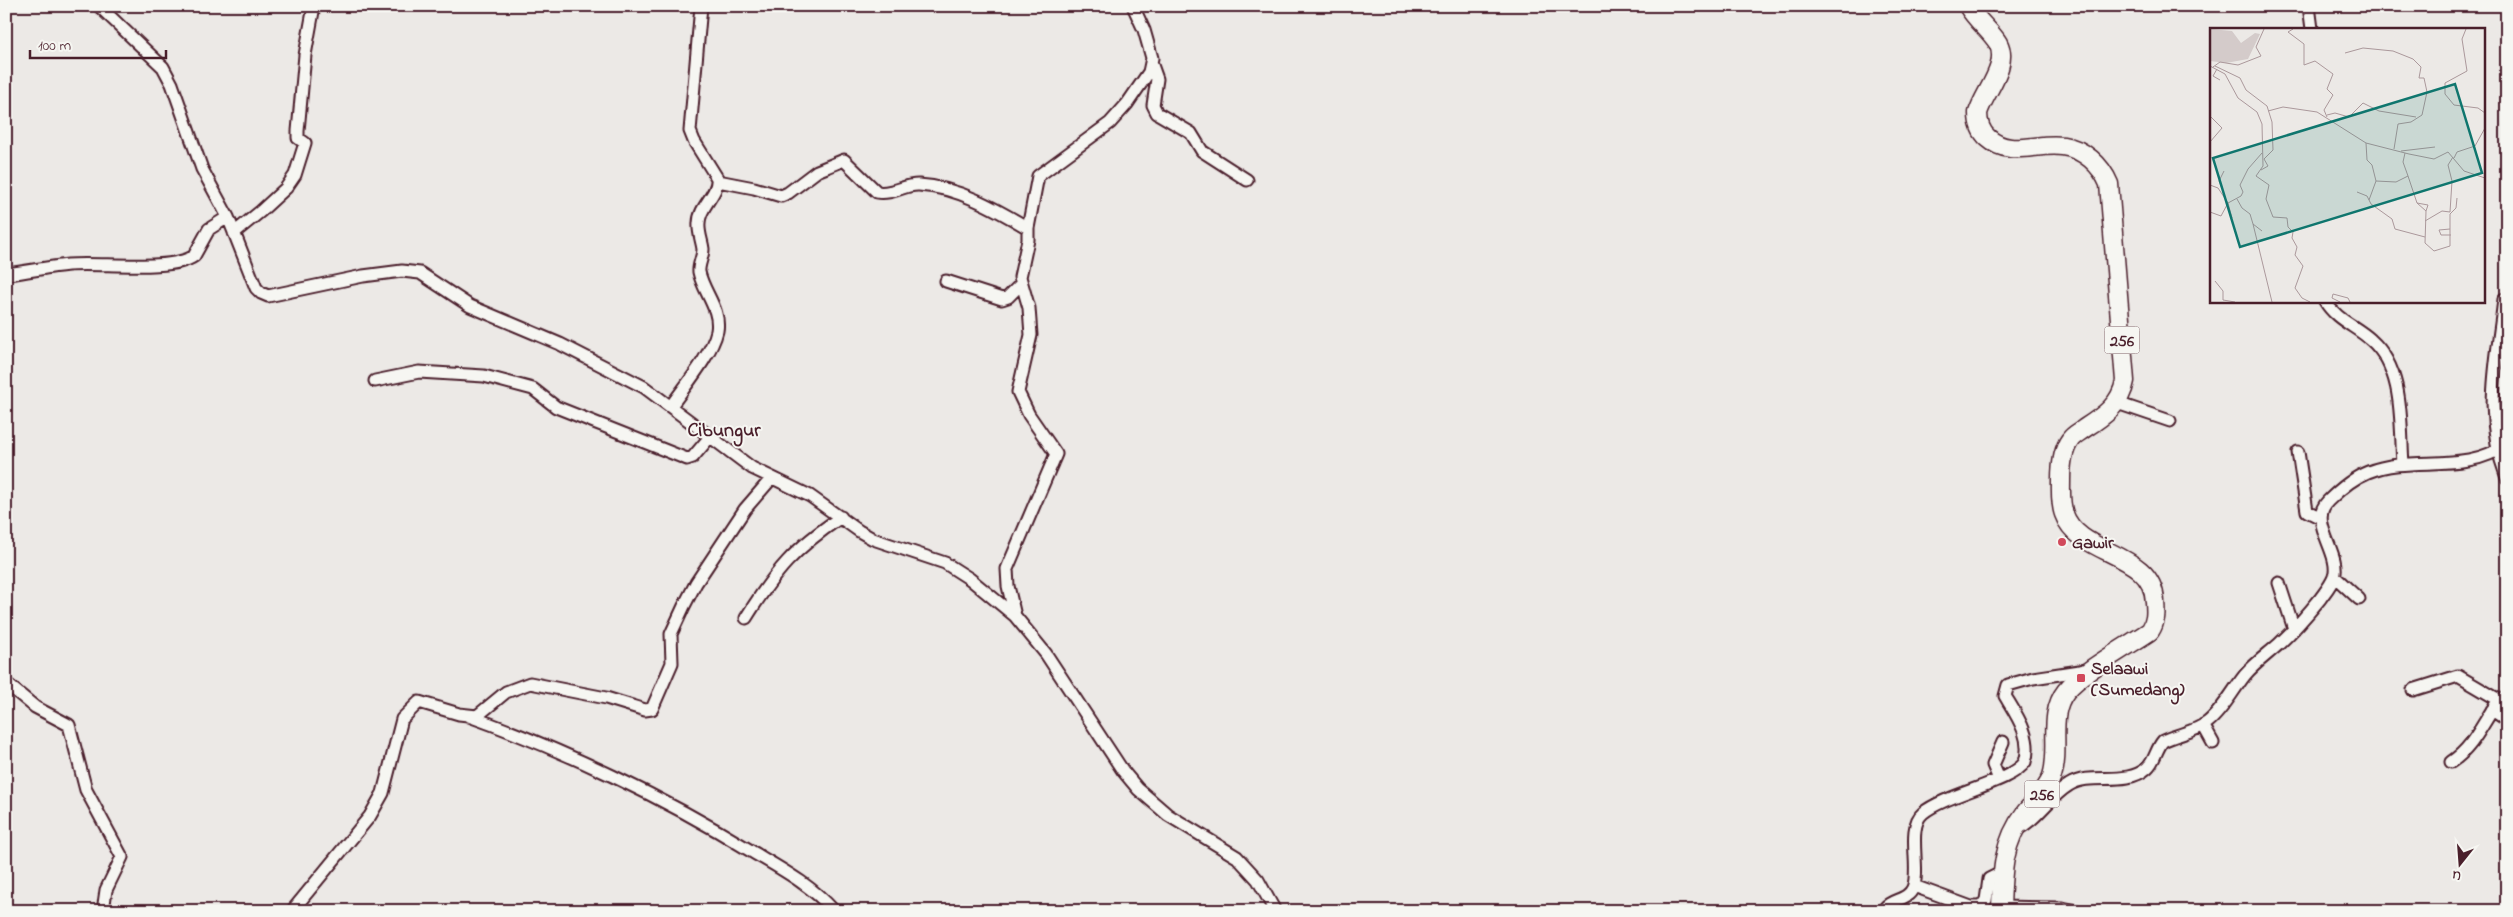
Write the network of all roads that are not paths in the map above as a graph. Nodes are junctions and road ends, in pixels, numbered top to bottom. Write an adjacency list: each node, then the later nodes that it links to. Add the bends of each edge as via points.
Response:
1 (99, 6): 11 (street, via 163,67 202,169)
2 (314, 6): 13 (street, via 305,55 298,131 298,138 305,143 295,175 277,197)
3 (701, 6): 10 (street, via 690,131)
4 (1132, 6): 8 (street, via 1144,30)
5 (1968, 6): 20 (main road, 256, via 2000,50 1998,70 1978,114 1984,134 1994,143 2009,149 2056,145 2072,148 2092,160 2105,175 2125,371 2124,389)
6 (2309, 6): 7 (street)
7 (2312, 28)
8 (1152, 65): 9 (street, via 1157,79 1153,105 1156,114 1191,133 1202,151); 12 (street, via 1127,104 1110,123 1038,176)
9 (1247, 180)
10 (718, 181): 12 (street, via 781,196 817,171 844,160 878,192 918,185 944,190 982,203); 21 (street, via 699,221 703,249 699,272 716,313 717,332)
11 (228, 217): 13 (street); 14 (street, via 209,230 194,256 177,264 74,265)
12 (1028, 228): 16 (street)
13 (234, 233): 21 (street, via 256,288 264,295 290,293 363,276 402,271 420,273 470,306 603,364)
14 (6, 274)
15 (946, 281): 16 (street, via 1002,299)
16 (1021, 284): 35 (street, via 1029,308 1030,335 1018,387 1019,398 1056,454 1007,568)
17 (2504, 299): 26 (street, via 2492,386)
18 (2326, 302): 27 (street, via 2338,317 2374,343 2386,361 2397,387)
19 (375, 381): 23 (street, via 419,372 484,376 532,389 556,407 687,459 693,458)
20 (2117, 403): 22 (street); 38 (main road, 256, via 2100,419 2073,436 2066,446 2060,498 2068,524 2080,536 2120,557 2146,576 2155,596 2156,620 2150,631)
21 (671, 406): 23 (street)
22 (2170, 421)
23 (709, 438): 29 (street)
24 (2507, 444): 26 (street)
25 (2298, 452): 31 (street, via 2307,511)
26 (2497, 452): 27 (street, via 2463,462); 28 (street)
27 (2403, 464): 31 (street, via 2361,475 2327,502)
28 (2507, 478)
29 (771, 479): 30 (street, via 810,496); 43 (street, via 745,510 680,613 672,634 672,663 652,709 530,683 506,692 481,714)
30 (841, 517): 35 (street, via 873,539 945,563 970,578); 36 (street, via 782,565)
31 (2321, 518): 32 (street, via 2335,565)
32 (2334, 576): 34 (street); 37 (street, via 2313,608)
33 (2279, 584): 37 (street)
34 (2359, 599)
35 (1015, 616): 57 (street, via 1046,654 1138,789 1168,815 1237,857 1258,880)
36 (746, 618)
37 (2294, 629): 45 (street, via 2246,674 2219,710)
38 (2095, 668): 49 (street, via 2008,685 2005,696 2022,724 2028,755 2022,767); 50 (main road, 256, via 2065,692 2059,702 2052,776)
39 (6, 683): 54 (street, via 35,707 69,725 86,790 122,857 106,890)
40 (2413, 690): 41 (street, via 2458,676)
41 (2503, 699): 42 (street)
42 (2492, 710): 44 (street); 48 (street, via 2464,753)
43 (468, 716): 55 (street, via 419,702 402,719 382,793 370,816); 56 (street, via 508,730 674,807 800,880)
44 (2507, 720)
45 (2203, 725): 47 (street); 50 (street, via 2163,741 2150,765 2138,773 2068,786 2032,820)
46 (2003, 742): 49 (street, via 1993,765)
47 (2213, 743)
48 (2451, 762)
49 (1999, 779): 52 (street, via 1921,816 1916,830)
50 (2012, 832): 51 (main road, 256)
51 (2001, 873): 52 (street, via 1989,879 1986,900 1981,907 1971,907); 53 (main road, 256)
52 (1914, 886): 58 (street, via 1909,894 1887,904)
53 (2001, 909): 59 (street, via 2062,908)
54 (103, 911)
55 (292, 911)
56 (834, 911)
57 (1275, 911)
58 (1883, 911)
59 (2078, 911)

